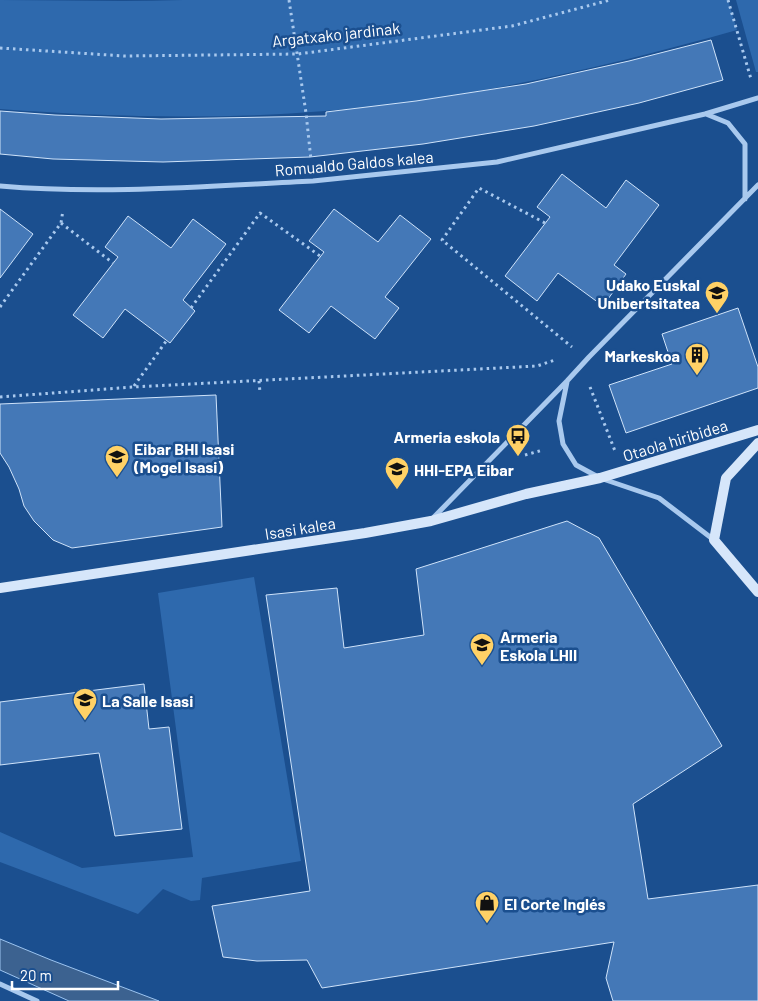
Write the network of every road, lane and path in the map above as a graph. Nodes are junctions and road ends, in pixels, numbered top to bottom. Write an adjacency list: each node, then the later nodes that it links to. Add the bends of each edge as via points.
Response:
1 (289, 0): 5 (path)
2 (610, 0): 5 (path, Argatxako jardinak, via 512,26)
3 (728, 0): 6 (path)
4 (0, 48): 5 (path, Argatxako jardinak, via 124,56)
5 (298, 54): 9 (path)
6 (749, 72)
7 (758, 98): 8 (street, Romualdo Galdos kalea)
8 (706, 114): 11 (street, Romualdo Galdos kalea, via 497,162 313,181 128,190); 12 (street, via 728,123 745,144)
9 (310, 154)
10 (758, 185): 12 (street)
11 (0, 186)
12 (745, 199): 24 (street)
13 (63, 208): 14 (path)
14 (61, 223): 17 (path); 18 (path)
15 (545, 223): 21 (path, via 479,188 442,240 573,347)
16 (320, 256): 19 (path, via 260,213)
17 (113, 263)
18 (0, 307)
19 (191, 308)
20 (167, 340): 26 (path)
21 (567, 351)
22 (557, 360): 23 (path, via 537,366)
23 (259, 381): 26 (path); 27 (path)
24 (567, 381): 32 (street, via 559,421 563,444 576,465); 33 (street)
25 (589, 384): 31 (path)
26 (134, 387): 28 (path)
27 (260, 392)
28 (0, 397)
29 (758, 430): 32 (street, Otaola hiribidea)
30 (758, 443): 34 (street, via 726,478)
31 (616, 454)
32 (600, 478): 33 (street, Isasi kalea, via 526,494); 34 (street, via 659,498)
33 (431, 521): 35 (street, Isasi kalea)
34 (714, 540): 36 (street)
35 (0, 588)
36 (758, 592)
37 (0, 984): 38 (street)
38 (36, 1001)

